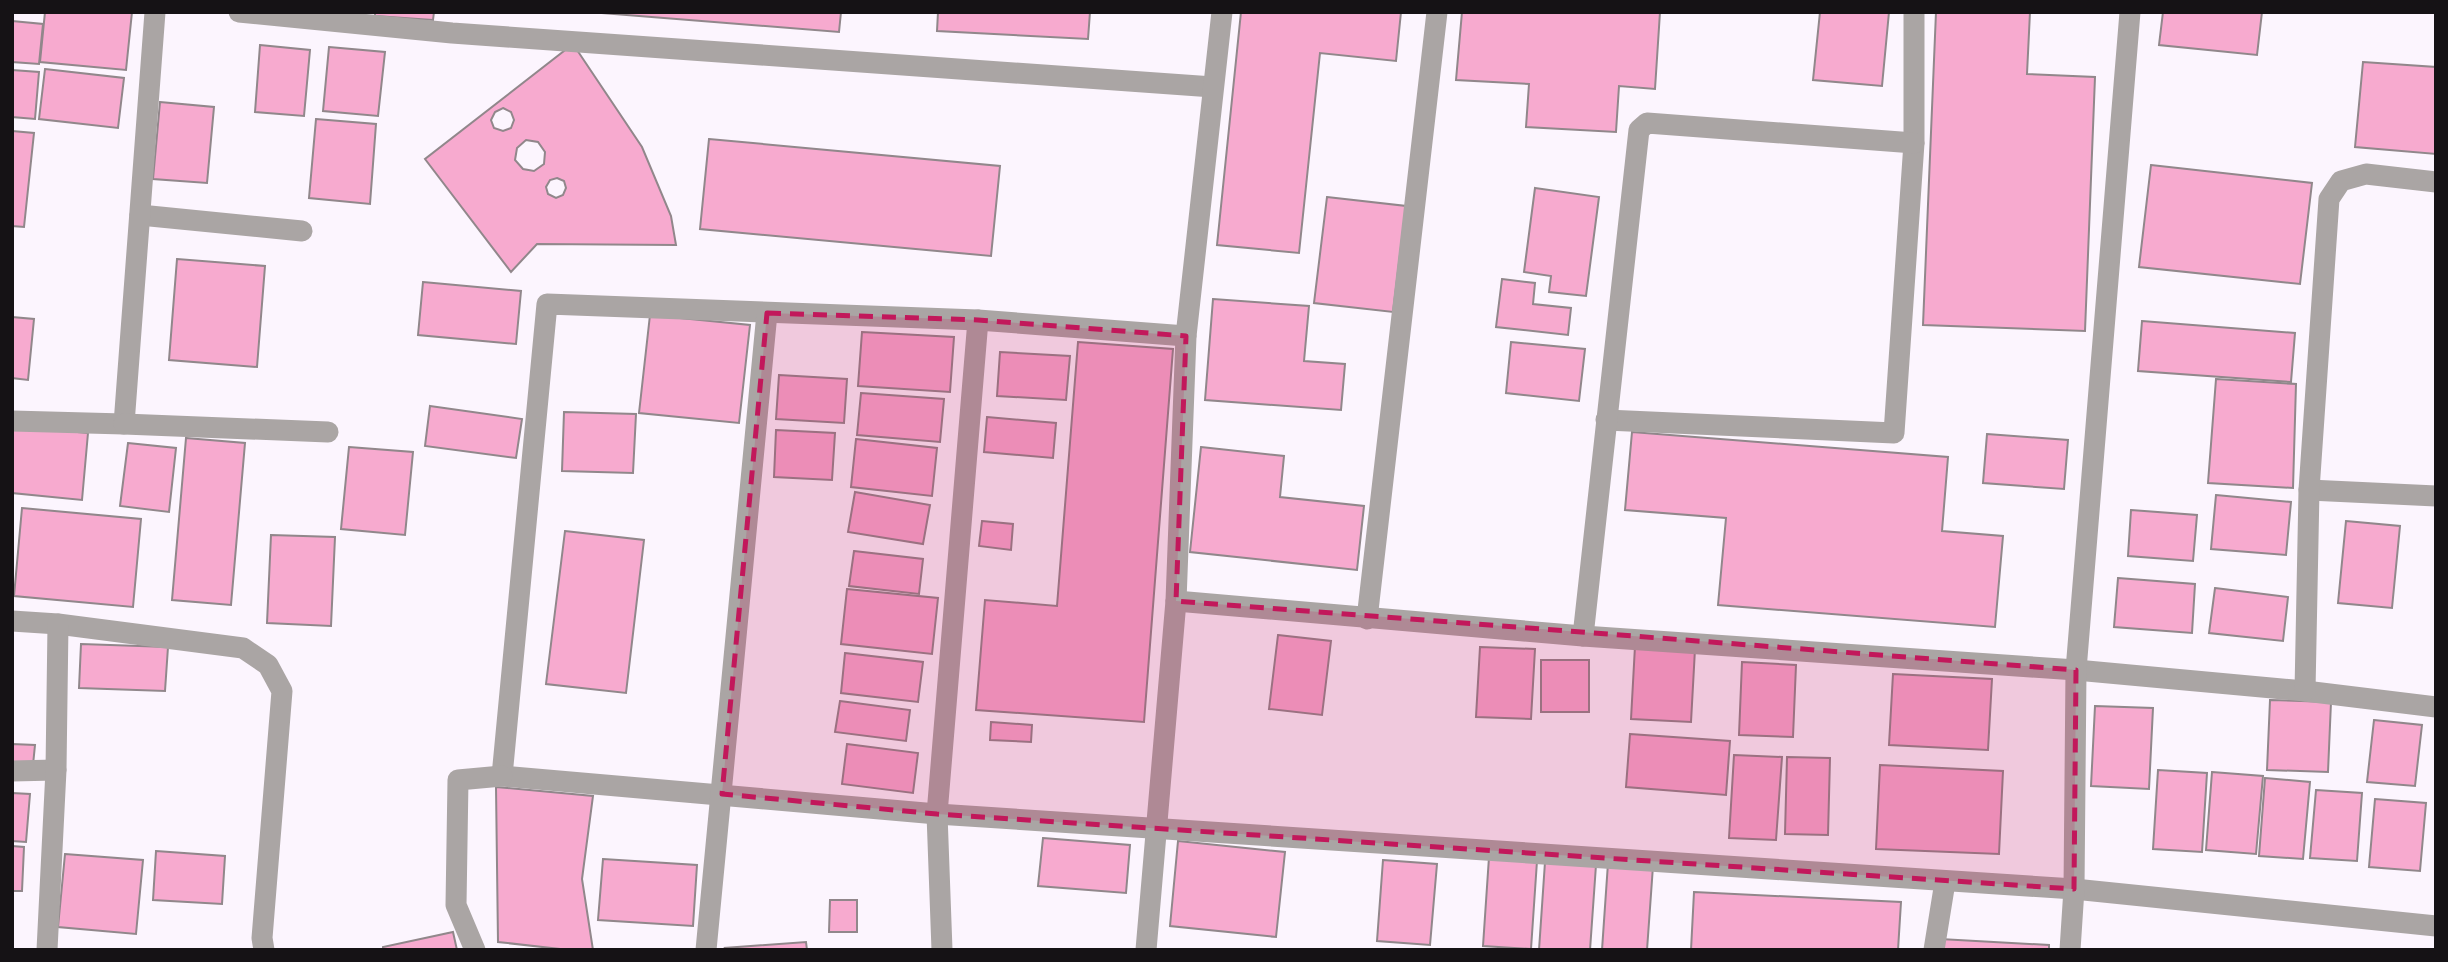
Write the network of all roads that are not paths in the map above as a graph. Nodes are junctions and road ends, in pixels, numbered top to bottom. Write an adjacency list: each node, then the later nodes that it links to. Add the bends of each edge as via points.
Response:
1 (155, 12): 11 (street)
2 (239, 12): 7 (street)
3 (1222, 12): 8 (street)
4 (1437, 12): 23 (street)
5 (1914, 12): 9 (street)
6 (2130, 12): 27 (street)
7 (453, 23): 8 (street)
8 (1213, 87): 15 (street)
9 (1914, 143): 17 (street, via 1647,123 1642,127 1637,135); 17 (street, via 1894,433)
10 (2436, 182): 20 (street, via 2366,174 2341,181 2329,199)
11 (140, 215): 12 (street); 18 (street)
12 (302, 231)
13 (767, 313): 14 (street); 32 (street, via 547,304); 33 (street)
14 (978, 320): 15 (street); 34 (street)
15 (1186, 336): 22 (street)
16 (12, 421): 18 (street)
17 (1606, 421): 26 (street)
18 (124, 424): 19 (street)
19 (328, 432)
20 (2309, 490): 21 (street); 28 (street)
21 (2436, 496)
22 (1175, 601): 23 (street); 35 (street)
23 (1367, 619): 26 (street)
24 (12, 621): 25 (street)
25 (58, 624): 30 (street); 40 (street, via 243,648 268,665 282,691)
26 (1583, 636): 27 (street)
27 (2076, 670): 28 (street); 37 (street)
28 (2305, 691): 29 (street)
29 (2436, 707)
30 (56, 770): 31 (street); 39 (street)
31 (12, 771)
32 (502, 776): 33 (street); 41 (street, via 458,780 456,905)
33 (722, 794): 34 (street); 42 (street)
34 (937, 814): 35 (street); 43 (street)
35 (1155, 828): 36 (street); 44 (street)
36 (1945, 882): 37 (street); 45 (street)
37 (2074, 889): 38 (street); 46 (street)
38 (2436, 926)
39 (47, 950)
40 (264, 950)
41 (475, 950)
42 (706, 950)
43 (942, 950)
44 (1146, 950)
45 (1934, 950)
46 (2070, 950)

